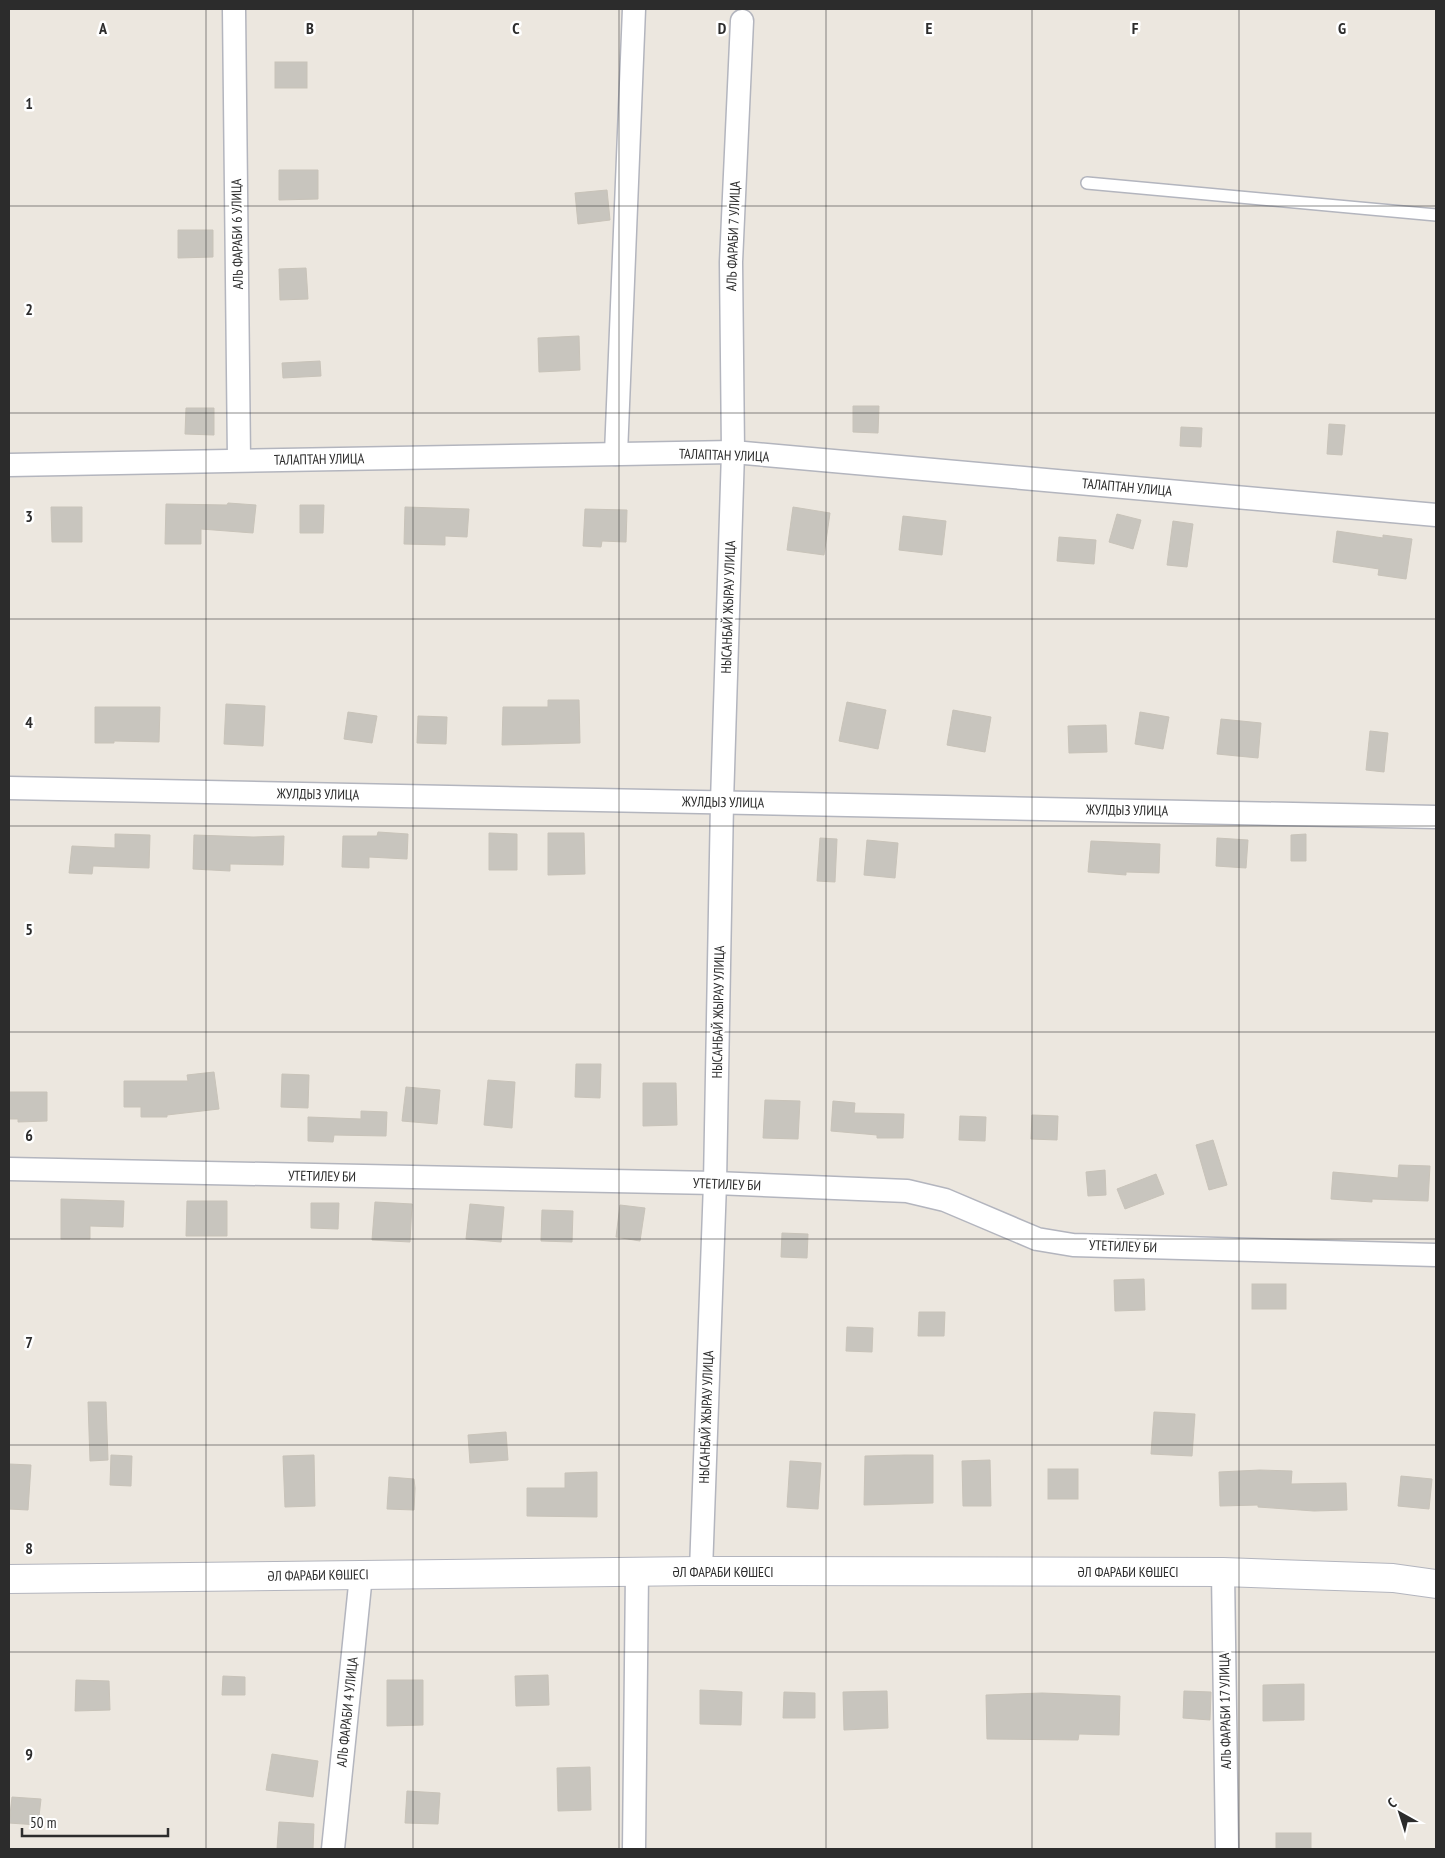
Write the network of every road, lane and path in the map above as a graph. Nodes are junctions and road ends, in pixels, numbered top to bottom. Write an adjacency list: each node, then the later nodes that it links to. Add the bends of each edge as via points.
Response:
1 (234, 9): 8 (street, АЛЬ ФАРАБИ 6 УЛИЦА)
2 (634, 9): 7 (street)
3 (742, 21): 6 (street, АЛЬ ФАРАБИ 7 УЛИЦА, via 731,262)
4 (1087, 183): 5 (lane)
5 (1436, 215)
6 (733, 452): 7 (street, ТАЛАПТАН УЛИЦА); 10 (street, ТАЛАПТАН УЛИЦА); 12 (street, НЫСАНБАЙ ЖЫРАУ УЛИЦА)
7 (616, 454): 8 (street, ТАЛАПТАН УЛИЦА)
8 (239, 460): 9 (street, ТАЛАПТАН УЛИЦА)
9 (9, 465)
10 (1436, 515)
11 (9, 788): 12 (street, ЖУЛДЫЗ УЛИЦА)
12 (722, 802): 13 (street, ЖУЛДЫЗ УЛИЦА); 15 (street, НЫСАНБАЙ ЖЫРАУ УЛИЦА)
13 (1436, 817)
14 (9, 1169): 15 (street, УТЕТИЛЕУ БИ)
15 (715, 1184): 16 (street, УТЕТИЛЕУ БИ, via 907,1191 945,1200 1037,1239 1073,1245); 18 (street, НЫСАНБАЙ ЖЫРАУ УЛИЦА)
16 (1436, 1256)
17 (637, 1572): 18 (street, ӘЛ ФАРАБИ КӨШЕСІ); 20 (street, ӘЛ ФАРАБИ КӨШЕСІ); 24 (street)
18 (701, 1572): 19 (street, ӘЛ ФАРАБИ КӨШЕСІ)
19 (1223, 1572): 22 (street, ӘЛ ФАРАБИ КӨШЕСІ, via 1393,1578); 25 (street, АЛЬ ФАРАБИ 17 УЛИЦА)
20 (361, 1575): 21 (street, ӘЛ ФАРАБИ КӨШЕСІ); 23 (street, АЛЬ ФАРАБИ 4 УЛИЦА)
21 (9, 1579)
22 (1436, 1584)
23 (333, 1849)
24 (634, 1849)
25 (1227, 1849)

